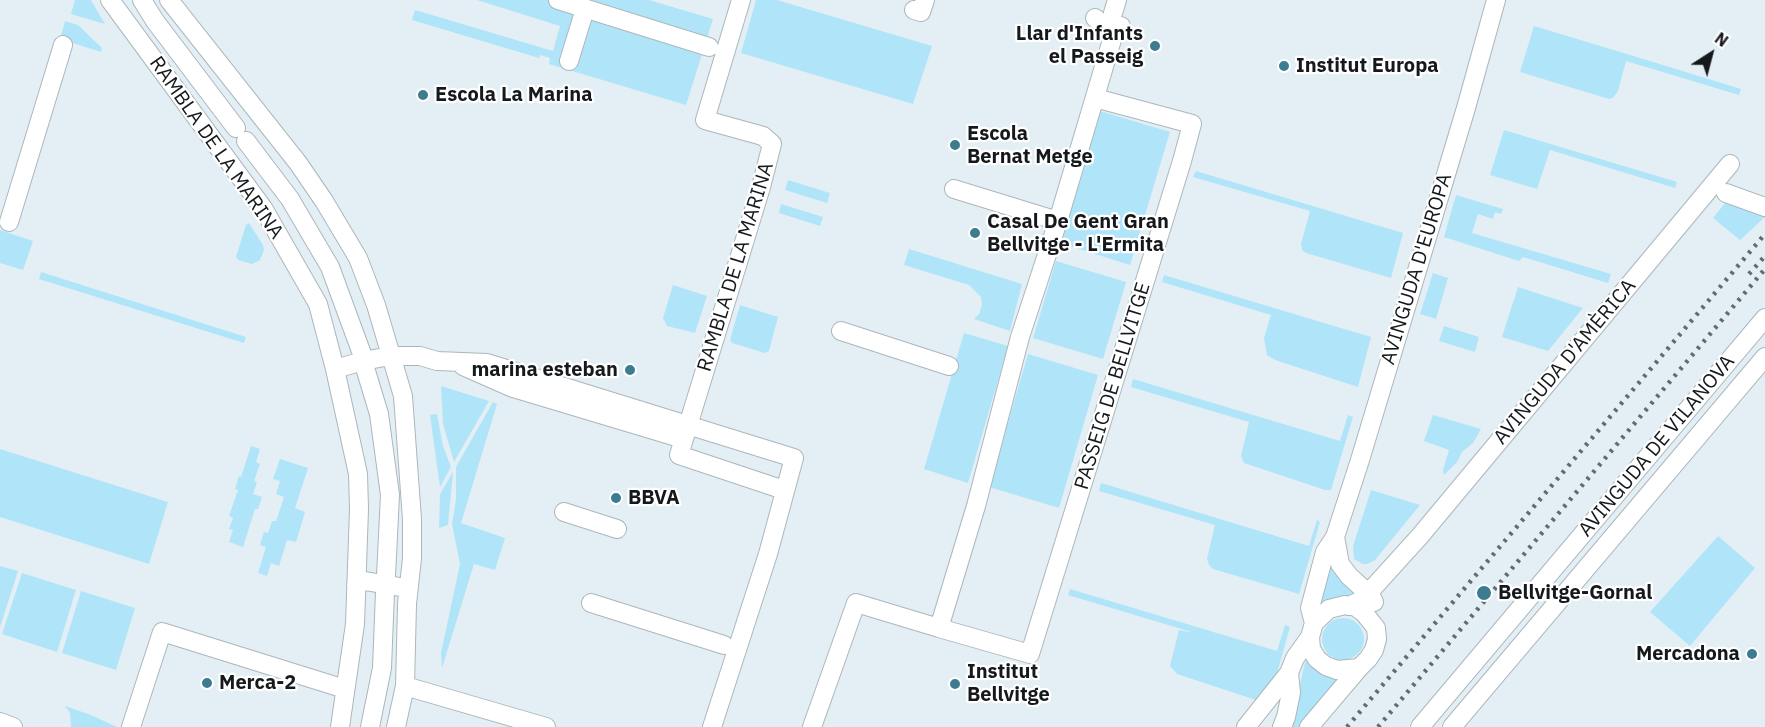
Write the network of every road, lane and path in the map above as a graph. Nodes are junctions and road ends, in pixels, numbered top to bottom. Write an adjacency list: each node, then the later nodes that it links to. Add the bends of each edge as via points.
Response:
1 (111, 0): 15 (street, RAMBLA DE LA MARINA)
2 (142, 0): 56 (street, RAMBLA DE LA MARINA, via 290,199 330,267 364,363 379,414 390,495 382,668)
3 (169, 0): 14 (street)
4 (558, 0): 7 (street)
5 (741, 0): 28 (street, RAMBLA DE LA MARINA, via 705,120 763,136 772,144)
6 (1496, 0): 32 (street, AVINGUDA D'EUROPA)
7 (585, 9): 11 (street); 12 (street)
8 (1095, 18): 9 (street)
9 (1116, 18): 13 (street)
10 (63, 45): 21 (street)
11 (709, 47)
12 (569, 61)
13 (1095, 98): 20 (street); 43 (street, PASSEIG DE BELLVITGE, via 1192,124 1182,161 1030,654)
14 (260, 116): 15 (street); 24 (street, via 287,147 358,258)
15 (220, 149): 27 (street, RAMBLA DE LA MARINA, via 263,208 308,284 318,304)
16 (1731, 165): 33 (street, AVINGUDA D'AMÈRICA)
17 (954, 189): 20 (street)
18 (1726, 193): 19 (street)
19 (1765, 207)
20 (1058, 220): 43 (street, via 1020,337)
21 (9, 222)
22 (1765, 318): 34 (street, AVINGUDA DE VILANOVA)
23 (841, 331): 26 (street)
24 (390, 356): 27 (street); 28 (street, via 486,363); 38 (street, via 403,396 412,519)
25 (1765, 357): 37 (street, AVINGUDA DE VILANOVA)
26 (949, 366)
27 (335, 369): 36 (street, RAMBLA DE LA MARINA, via 358,474)
28 (686, 431): 29 (street, via 679,455); 29 (street, via 794,458)
29 (784, 490): 59 (street, via 768,554)
30 (564, 512): 31 (street)
31 (617, 529)
32 (1335, 537): 35 (street, AVINGUDA D'EUROPA, via 1340,564); 45 (street, AVINGUDA D'EUROPA, via 1325,552 1311,600)
33 (1399, 559): 35 (street, AVINGUDA D'AMÈRICA, via 1372,577); 39 (street, AVINGUDA D'AMÈRICA)
34 (1550, 574): 37 (street, via 1551,584 1560,588); 42 (street, AVINGUDA DE VILANOVA)
35 (1349, 576): 39 (street, AVINGUDA D'EUROPA)
36 (356, 585): 38 (street, via 365,580 401,587); 51 (street, RAMBLA DE LA MARINA, via 355,624)
37 (1570, 586): 46 (street, AVINGUDA DE VILANOVA)
38 (408, 593): 50 (street)
39 (1372, 600): 41 (street); 44 (street)
40 (591, 603): 47 (street)
41 (1349, 606): 44 (street, via 1364,612); 45 (street, via 1329,609)
42 (1522, 607): 46 (street, via 1534,617); 64 (street, AVINGUDA DE VILANOVA)
43 (939, 628): 60 (street, PASSEIG DE BELLVITGE, via 856,603)
44 (1376, 628): 48 (street, via 1374,650)
45 (1312, 630): 48 (street, via 1311,649 1317,659 1336,670); 49 (street)
46 (1533, 631): 65 (street, AVINGUDA DE VILANOVA)
47 (724, 645)
48 (1359, 668): 63 (street)
49 (1289, 674): 61 (street); 62 (street, via 1291,693)
50 (405, 686): 57 (street); 58 (street, via 428,700)
51 (345, 689): 54 (street, via 162,632); 55 (street, RAMBLA DE LA MARINA)
52 (0, 722): 53 (street)
53 (13, 727)
54 (131, 727)
55 (340, 727)
56 (370, 727)
57 (396, 727)
58 (546, 727)
59 (712, 727)
60 (812, 727)
61 (1246, 727)
62 (1282, 727)
63 (1309, 727)
64 (1420, 727)
65 (1452, 727)

